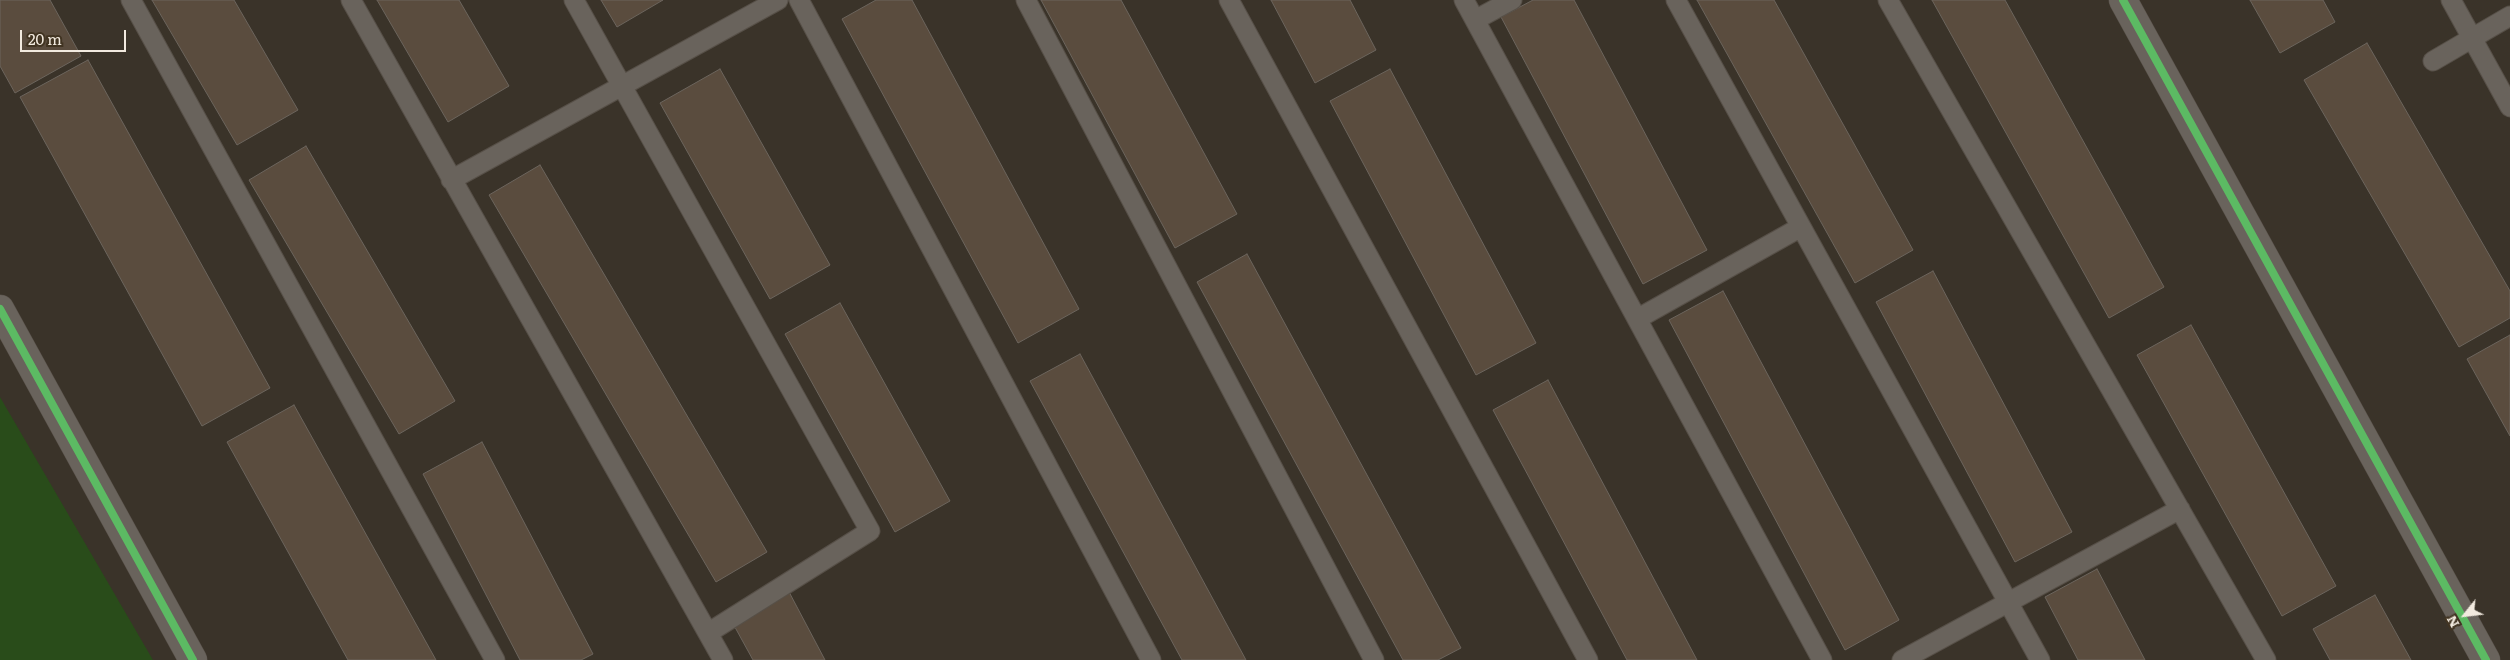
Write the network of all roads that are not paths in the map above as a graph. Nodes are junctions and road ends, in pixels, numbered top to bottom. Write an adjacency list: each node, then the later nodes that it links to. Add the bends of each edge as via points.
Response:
1 (131, 0): 28 (lane)
2 (351, 0): 20 (lane)
3 (574, 0): 18 (lane)
4 (778, 0): 18 (lane)
5 (799, 0): 30 (lane)
6 (1026, 0): 31 (lane)
7 (1228, 0): 32 (lane)
8 (1464, 0): 15 (lane)
9 (1512, 0): 15 (lane)
10 (1676, 0): 21 (lane)
11 (1888, 0): 24 (lane)
12 (2123, 0): 37 (street)
13 (2451, 0): 16 (lane)
14 (2510, 16): 16 (lane)
15 (1475, 20): 23 (lane)
16 (2472, 38): 17 (lane); 19 (lane)
17 (2433, 61)
18 (622, 87): 20 (lane); 26 (lane, via 870,531)
19 (2510, 107)
20 (451, 180): 26 (lane)
21 (1801, 226): 23 (lane); 25 (lane)
22 (0, 309): 27 (street)
23 (1637, 319): 33 (lane)
24 (2180, 509): 25 (lane); 36 (lane)
25 (2008, 603): 34 (lane); 35 (lane)
26 (708, 633): 29 (lane)
27 (193, 660)
28 (495, 660)
29 (723, 660)
30 (1151, 660)
31 (1374, 660)
32 (1588, 660)
33 (1822, 660)
34 (1902, 660)
35 (2040, 660)
36 (2266, 660)
37 (2486, 660)

